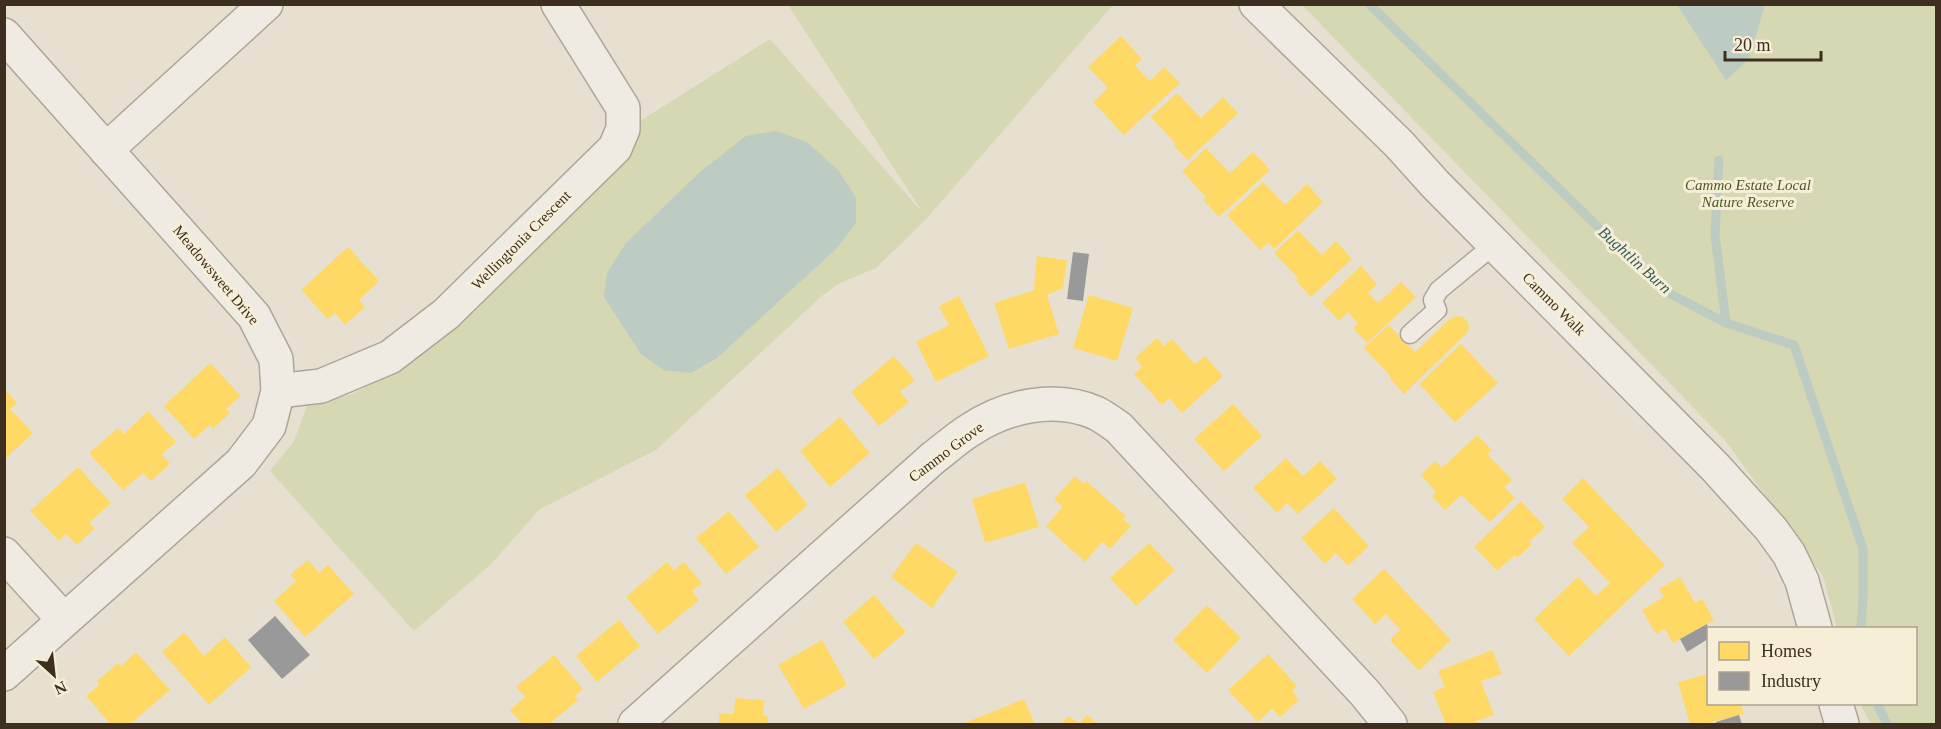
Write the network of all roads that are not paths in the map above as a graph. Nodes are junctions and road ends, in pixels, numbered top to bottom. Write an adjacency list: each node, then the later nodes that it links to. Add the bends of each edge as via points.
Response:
1 (266, 4): 5 (street)
2 (558, 4): 8 (street, Wellingtonia Crescent, via 623,108 623,129 615,148 446,314 390,357 321,386)
3 (1256, 4): 6 (street, Cammo Walk)
4 (4, 35): 5 (street, Meadowsweet Drive)
5 (106, 150): 8 (street, Meadowsweet Drive, via 254,316 276,359)
6 (1495, 244): 7 (lane, via 1439,290 1433,300 1437,310); 11 (street, Cammo Walk, via 1715,467 1771,530 1802,581)
7 (1410, 334)
8 (278, 391): 10 (street, Meadowsweet Drive, via 269,426 241,463)
9 (4, 554): 10 (street)
10 (64, 620): 12 (street, Meadowsweet Drive)
11 (1815, 627)
12 (4, 674)
13 (1836, 705): 16 (street)
14 (635, 724): 15 (street, Cammo Grove, via 933,458 971,429 998,414 1033,405 1064,404 1096,413 1119,428)
15 (1390, 724)
16 (1842, 724)

